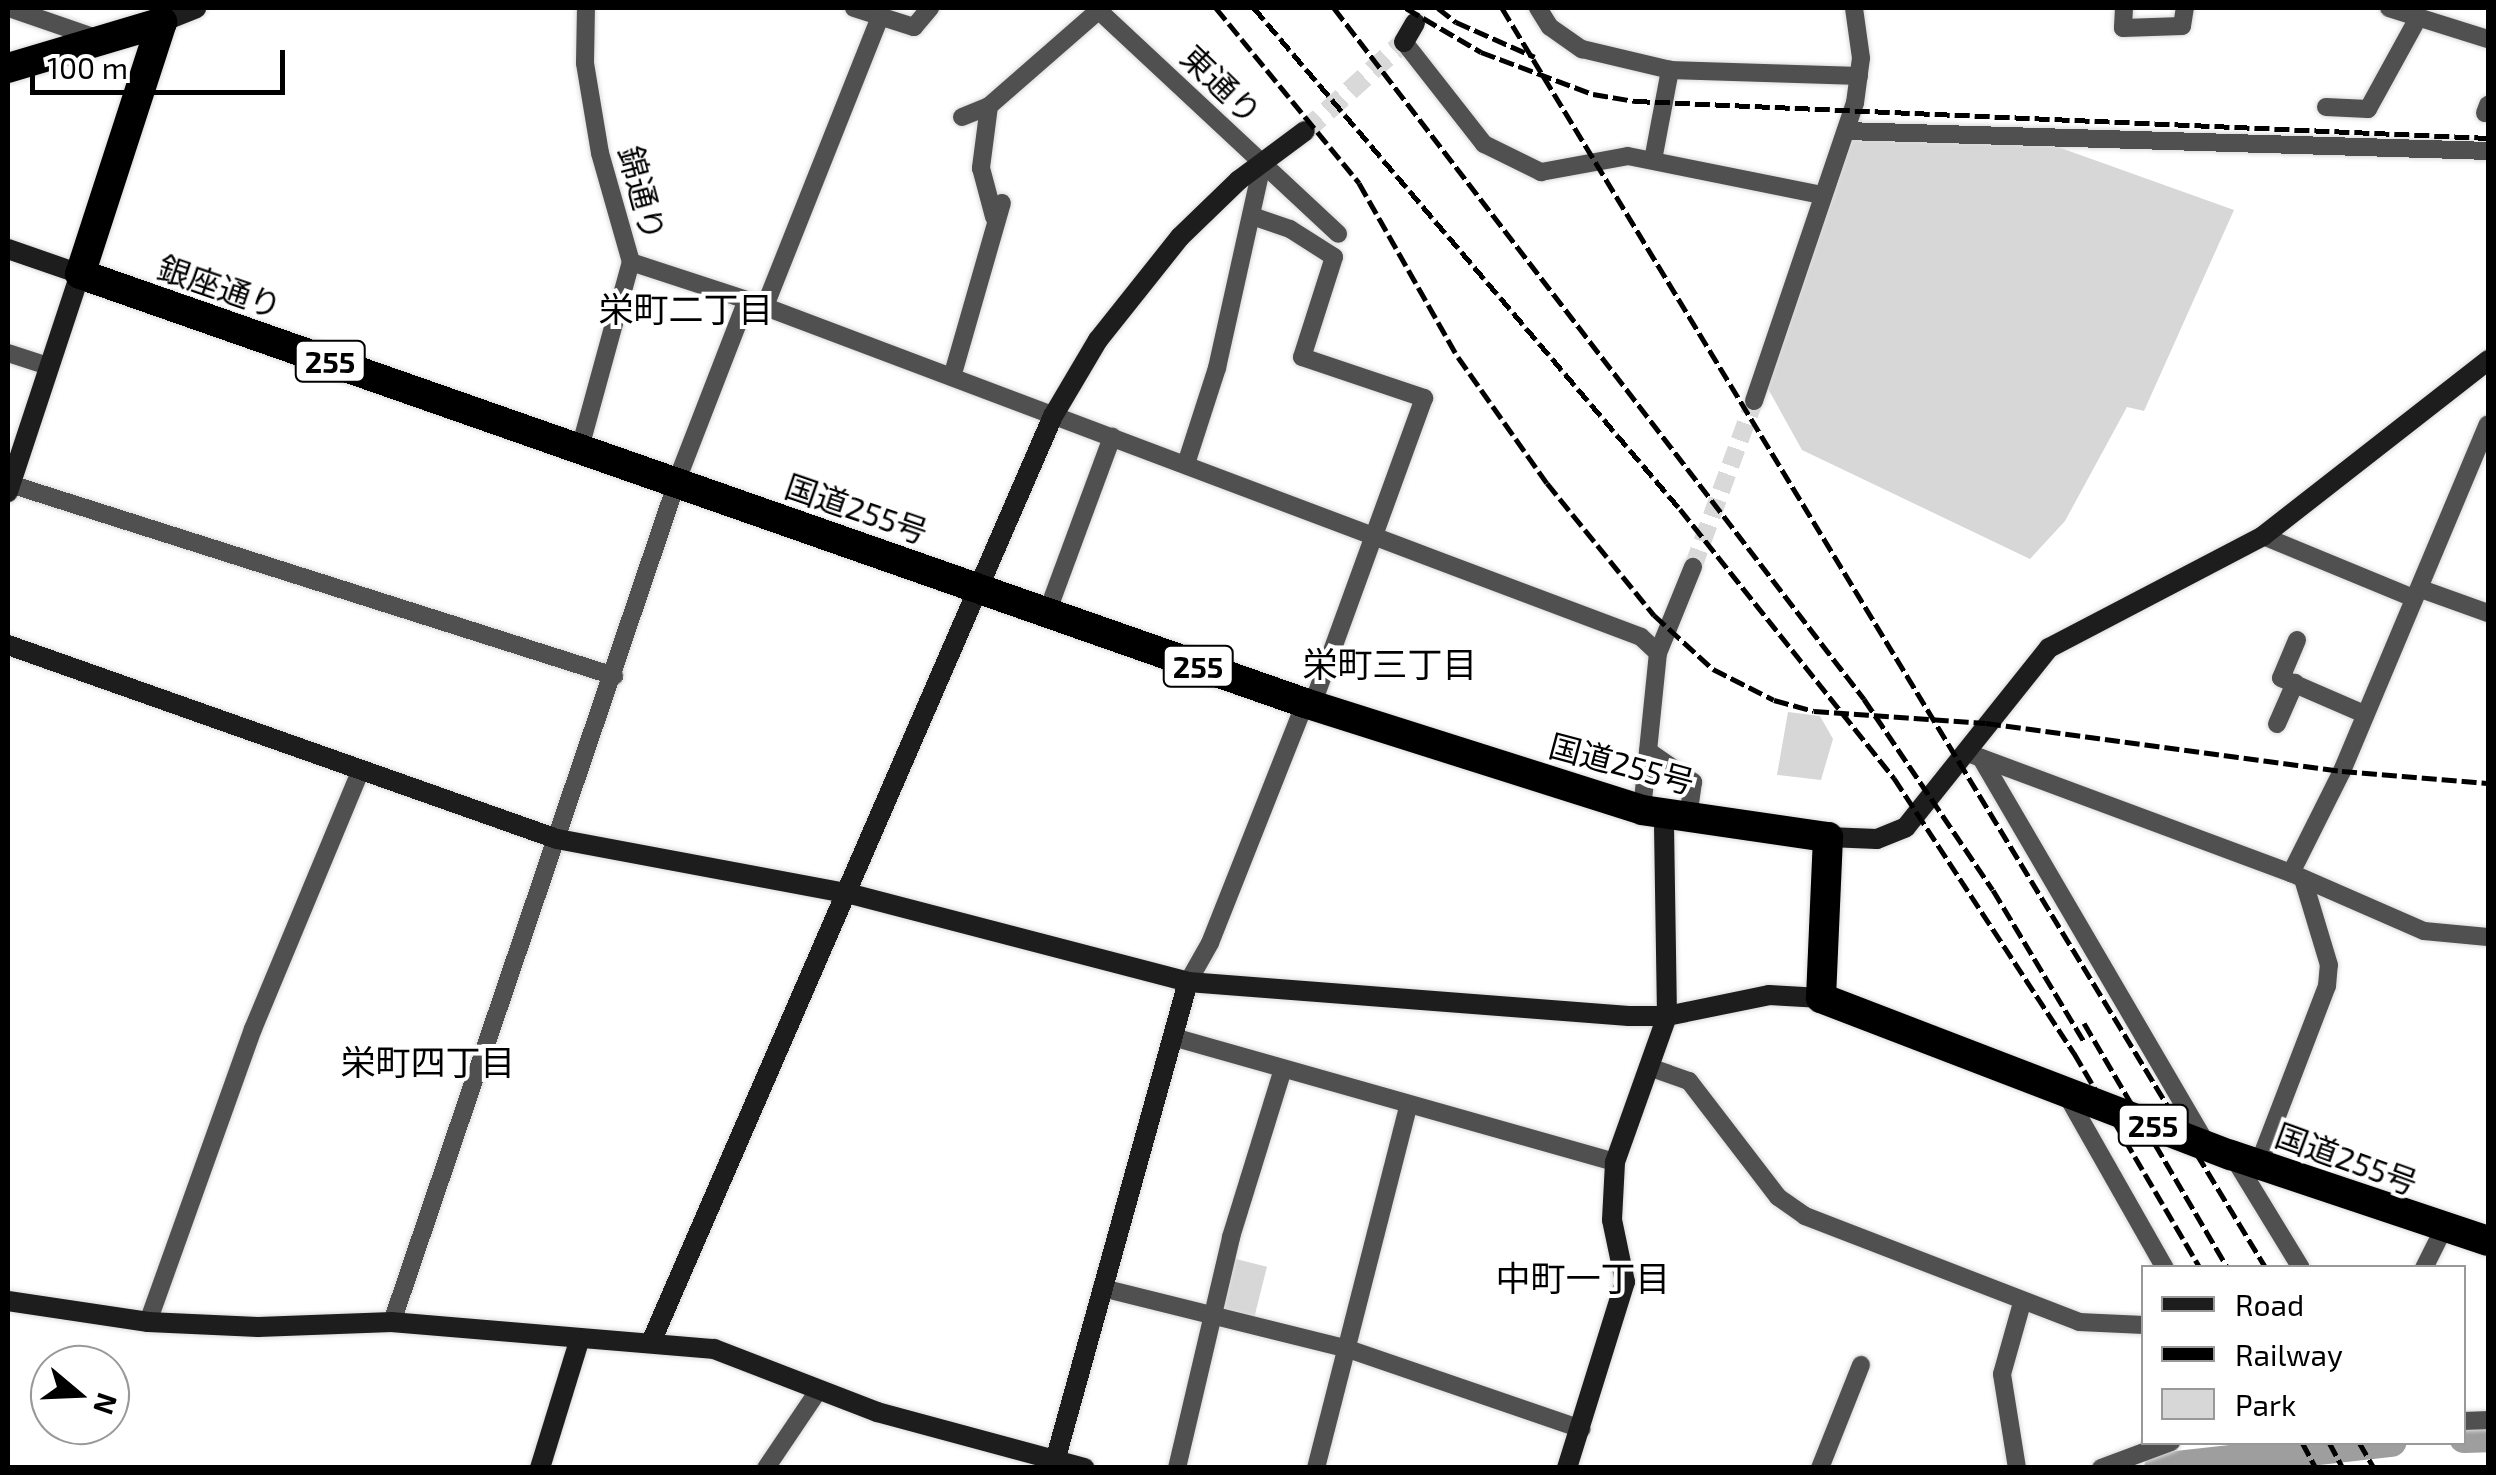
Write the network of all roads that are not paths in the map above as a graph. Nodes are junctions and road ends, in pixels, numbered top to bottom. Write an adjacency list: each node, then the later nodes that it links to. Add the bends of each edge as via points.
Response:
1 (9, 8): 17 (street)
2 (196, 8): 12 (street)
3 (586, 8): 35 (street, 錦通り, via 584,63 599,148)
4 (854, 8): 13 (street)
5 (930, 8): 13 (street, via 914,27)
6 (1538, 8): 19 (street, via 1550,27 1582,49)
7 (1854, 8): 20 (street)
8 (2124, 8): 9 (street, via 2123,28 2182,26)
9 (2185, 8)
10 (2389, 8): 14 (street)
11 (1097, 9): 21 (street); 28 (street, 東通り)
12 (163, 15): 17 (highway); 36 (highway)
13 (880, 17): 37 (street)
14 (2418, 18): 16 (street); 22 (street, via 2368,109)
15 (1409, 32): 27 (street, via 1484,144 1540,172 1628,156)
16 (2488, 39)
17 (101, 40): 18 (highway)
18 (8, 68)
19 (1670, 70): 20 (street); 27 (street)
20 (1860, 76): 25 (street)
21 (989, 106): 23 (street); 32 (street, via 980,168)
22 (2326, 107)
23 (962, 118)
24 (1305, 131): 28 (street)
25 (1846, 131): 26 (street); 29 (street)
26 (2488, 150)
27 (1653, 160): 29 (street)
28 (1262, 165): 31 (street); 33 (street, 東通り); 43 (street, via 1140,283)
29 (1822, 195): 42 (street)
30 (1002, 203): 32 (street)
31 (1255, 217): 47 (street); 50 (street, via 1290,229 1334,258 1302,357 1424,398)
32 (995, 226): 41 (street)
33 (1338, 234)
34 (8, 249): 36 (street, 銀座通り)
35 (631, 262): 37 (street); 46 (street, 錦通り)
36 (80, 274): 40 (street); 46 (highway, 銀座通り / 255)
37 (756, 302): 41 (street); 48 (street)
38 (8, 353): 40 (street)
39 (2488, 360): 51 (street)
40 (48, 366): 49 (street)
41 (952, 377): 43 (street)
42 (1754, 401)
43 (1053, 416): 45 (street); 53 (street)
44 (2488, 424): 54 (street)
45 (1112, 438): 47 (street); 55 (street)
46 (580, 448): 48 (highway, 国道255号 / 255)
47 (1186, 464): 50 (street)
48 (676, 482): 53 (highway, 国道255号 / 255); 60 (street)
49 (9, 488): 60 (street)
50 (1377, 535): 59 (street, via 1640,636); 62 (street)
51 (2264, 536): 54 (street); 66 (street, via 2048,648)
52 (1693, 567): 59 (street)
53 (979, 588): 55 (highway, 国道255号 / 255); 72 (street)
54 (2416, 593): 56 (street); 63 (street)
55 (1048, 613): 62 (highway, 国道255号 / 255)
56 (2488, 613)
57 (2298, 640): 61 (street, via 2281,678)
58 (8, 645): 67 (street)
59 (1658, 653): 65 (street)
60 (614, 676): 70 (street)
61 (2295, 684): 63 (street); 64 (street)
62 (1309, 704): 68 (highway, 国道255号 / 255); 74 (street)
63 (2364, 714): 71 (street)
64 (2277, 724)
65 (1648, 751): 68 (street); 68 (street, via 1693,782)
66 (1975, 756): 69 (street, via 1906,827 1877,839); 71 (street); 82 (street)
67 (360, 772): 70 (street); 93 (street, via 253,1030)
68 (1665, 814): 69 (highway, 国道255号 / 255); 76 (street)
69 (1828, 838): 75 (highway)
70 (558, 839): 72 (street); 94 (street)
71 (2297, 876): 73 (street, via 2424,931); 82 (street, via 2329,965 2327,986)
72 (850, 894): 74 (street); 96 (street)
73 (2488, 937)
74 (1188, 982): 76 (street, via 1447,1007); 77 (street)
75 (1821, 998): 76 (street, via 1769,995); 80 (highway, 国道255号 / 255)
76 (1667, 1016): 78 (street)
77 (1173, 1037): 79 (street); 89 (street)
78 (1649, 1067): 83 (street); 91 (street, via 1689,1081 1778,1198 1805,1216)
79 (1283, 1069): 81 (street); 92 (street, via 1231,1237)
80 (2066, 1092): 82 (highway, 国道255号 / 255); 86 (street)
81 (1408, 1106): 83 (street); 98 (street)
82 (2233, 1155): 84 (highway, 国道255号 / 255); 87 (street)
83 (1615, 1162): 101 (street, via 1612,1220 1625,1282)
84 (2442, 1230): 85 (highway, 国道255号 / 255); 88 (street)
85 (2488, 1241)
86 (2163, 1265)
87 (2299, 1265)
88 (2425, 1265)
89 (1102, 1288): 92 (street); 103 (street)
90 (8, 1301): 93 (street)
91 (2022, 1303): 95 (street, via 2080,1322); 111 (street, via 2002,1374)
92 (1215, 1316): 98 (street); 107 (street)
93 (148, 1322): 94 (street)
94 (392, 1322): 97 (street)
95 (2141, 1324)
96 (652, 1340): 97 (street); 100 (street, via 714,1349)
97 (579, 1341): 104 (street)
98 (1345, 1348): 101 (street); 108 (street)
99 (1861, 1364): 110 (street)
100 (818, 1391): 103 (street); 105 (street)
101 (1581, 1430): 109 (street)
102 (2163, 1445): 112 (street)
103 (1054, 1464): 106 (street)
104 (540, 1468)
105 (766, 1468)
106 (1085, 1468)
107 (1177, 1468)
108 (1316, 1468)
109 (1567, 1468)
110 (1820, 1468)
111 (2017, 1468)
112 (2100, 1468)

